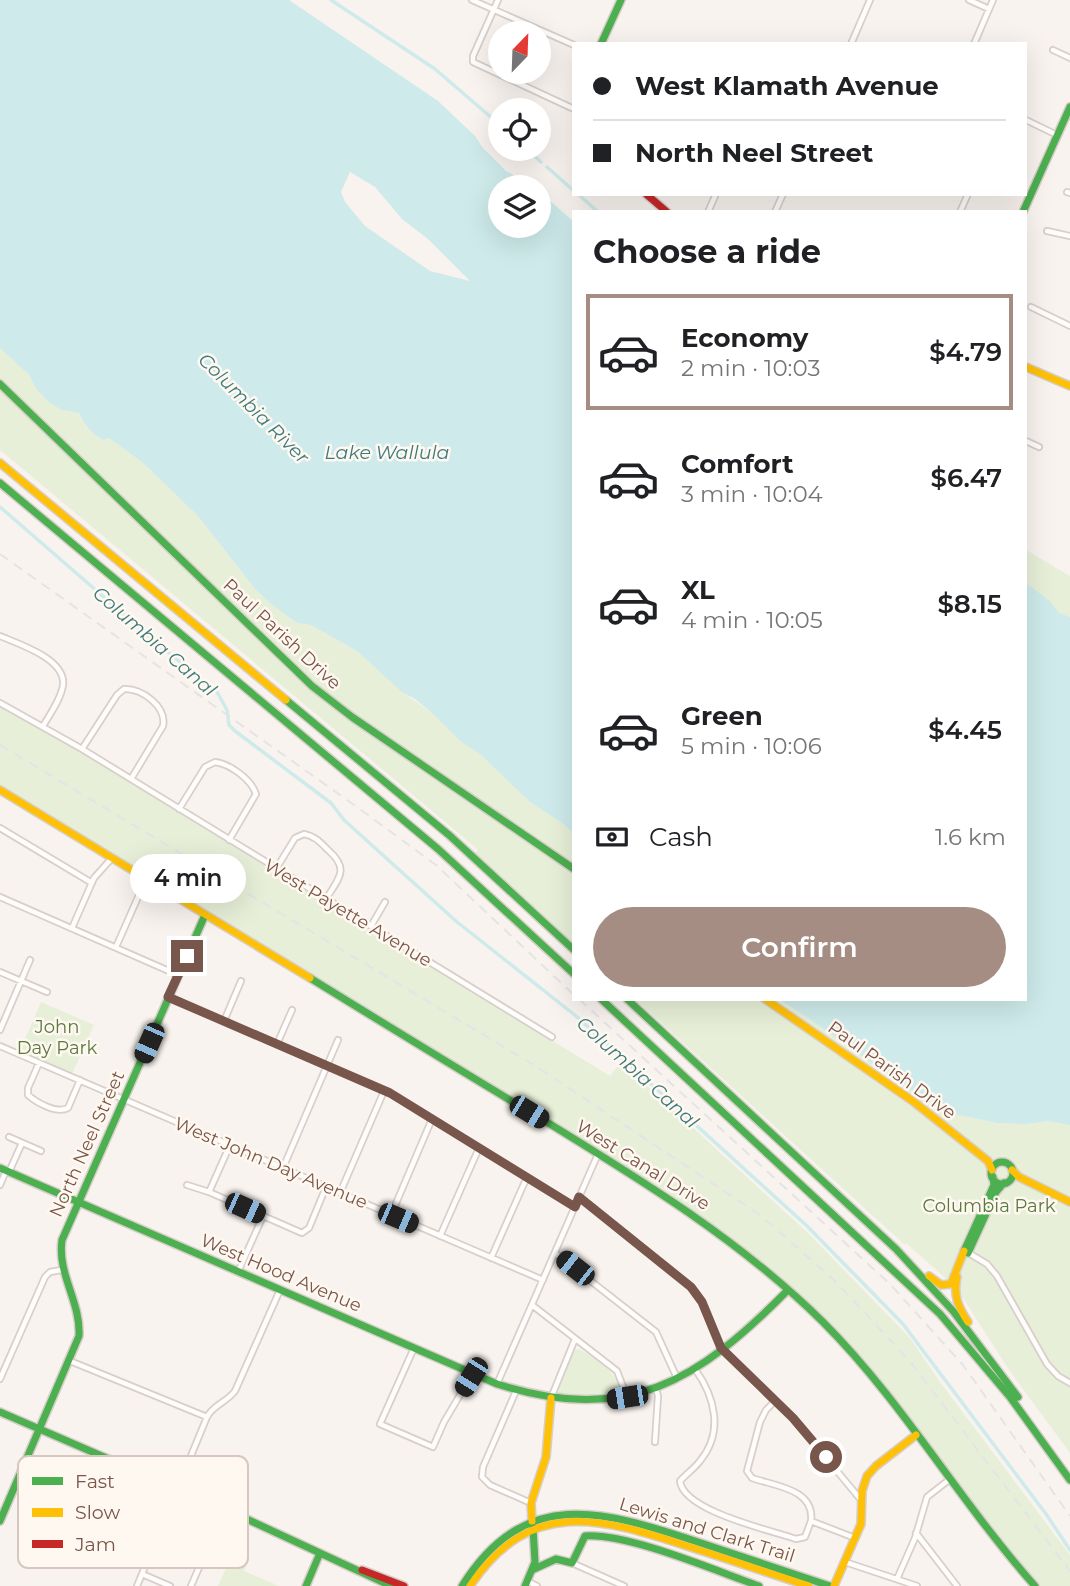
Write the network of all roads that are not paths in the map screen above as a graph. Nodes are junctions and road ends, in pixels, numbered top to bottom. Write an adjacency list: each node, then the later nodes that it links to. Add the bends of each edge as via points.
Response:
1 (472, 0): 7 (street)
2 (498, 0): 7 (street)
3 (621, 0): 9 (main road)
4 (870, 0): 10 (street)
5 (969, 0): 8 (street)
6 (993, 0): 8 (street)
7 (494, 9): 12 (street); 16 (street, via 473,62)
8 (989, 9): 11 (street)
9 (603, 42)
10 (852, 42)
11 (975, 42)
12 (572, 44)
13 (1053, 50): 14 (street)
14 (1070, 58)
15 (1070, 107): 18 (main road)
16 (572, 108)
17 (1027, 120): 18 (street)
18 (1057, 135): 20 (main road)
19 (1027, 184): 20 (street)
20 (1034, 188): 23 (main road)
21 (648, 196): 22 (main road)
22 (665, 210)
23 (1024, 210)
24 (1047, 231): 25 (street)
25 (1070, 236)
26 (1031, 307): 27 (street)
27 (1070, 326)
28 (1027, 367): 30 (main road)
29 (0, 384): 47 (main road, Paul Parish Drive, via 312,686)
30 (1070, 385)
31 (1027, 441): 32 (street)
32 (1039, 447)
33 (0, 463): 58 (main road, via 449,835)
34 (0, 483): 61 (main road, via 438,849)
35 (0, 636): 37 (street, via 50,660 63,678)
36 (0, 703): 37 (street, West Payette Avenue)
37 (43, 726): 38 (street, West Payette Avenue)
38 (82, 749): 39 (street, West Payette Avenue); 39 (street, via 120,692 136,690 160,708 165,718)
39 (131, 779): 41 (street, West Payette Avenue)
40 (0, 790): 46 (main road, West Canal Drive)
41 (179, 809): 44 (street, West Payette Avenue); 44 (street, via 205,768 215,762 227,766 249,781 256,794)
42 (0, 828): 43 (street)
43 (9, 834): 45 (street); 50 (street)
44 (229, 840): 48 (street, West Payette Avenue)
45 (5, 841)
46 (112, 858): 49 (main road, West Canal Drive); 50 (street)
47 (572, 868)
48 (276, 869): 52 (street, West Payette Avenue); 52 (street, via 295,838 304,834 315,838 342,866)
49 (146, 878): 54 (main road, West Canal Drive); 57 (street)
50 (92, 883): 56 (street)
51 (0, 897): 56 (street)
52 (326, 899): 55 (street, West Payette Avenue)
53 (385, 902): 55 (street)
54 (205, 915): 62 (main road, North Neel Street); 89 (main road, West Canal Drive)
55 (372, 926): 73 (street, West Payette Avenue)
56 (72, 928): 57 (street)
57 (116, 947): 62 (street)
58 (572, 948)
59 (30, 960): 63 (street)
60 (0, 972): 63 (street)
61 (572, 972)
62 (178, 975): 66 (main road, North Neel Street)
63 (21, 981): 65 (street); 72 (street)
64 (241, 981): 71 (street)
65 (47, 992)
66 (168, 997): 71 (street); 81 (main road, North Neel Street)
67 (603, 1001): 147 (main road, via 933,1307 1005,1390)
68 (629, 1001): 95 (main road)
69 (768, 1001): 85 (main road, Paul Parish Drive)
70 (292, 1010): 75 (street)
71 (224, 1021): 75 (street)
72 (0, 1030)
73 (552, 1037)
74 (338, 1040): 78 (street)
75 (277, 1044): 78 (street)
76 (0, 1046): 77 (street, West John Day Avenue)
77 (39, 1063): 79 (street, West John Day Avenue); 79 (street, via 28,1095 58,1111 68,1108)
78 (327, 1066): 80 (street); 91 (street)
79 (80, 1080): 81 (street, West John Day Avenue)
80 (384, 1091): 82 (street); 103 (street)
81 (124, 1099): 86 (street, West John Day Avenue); 105 (main road, North Neel Street)
82 (432, 1119): 87 (street); 108 (street)
83 (9, 1137): 84 (street)
84 (22, 1143): 88 (street); 92 (street)
85 (966, 1143): 90 (main road, Paul Parish Drive); 94 (main road, Paul Parish Drive, via 989,1161)
86 (230, 1145): 91 (street, West John Day Avenue); 101 (street)
87 (479, 1148): 96 (street); 110 (street)
88 (41, 1151)
89 (598, 1154): 104 (street); 118 (main road, West Canal Drive, via 719,1233)
90 (1002, 1162): 93 (main road); 94 (main road)
91 (283, 1168): 100 (street, West John Day Avenue)
92 (5, 1170): 98 (street); 105 (main road, West Hood Avenue)
93 (1012, 1170): 97 (main road); 102 (main road)
94 (992, 1174): 97 (main road, via 998,1182); 111 (main road, via 994,1185)
95 (818, 1176): 111 (main road, via 938,1284 952,1282); 128 (main road, via 897,1249 953,1311)
96 (527, 1177): 107 (street); 113 (street)
97 (1006, 1182): 102 (main road, via 1017,1181); 111 (main road, via 996,1192)
98 (0, 1185)
99 (187, 1185): 101 (street)
100 (326, 1187): 103 (street, West John Day Avenue); 109 (street, via 306,1232)
101 (209, 1192): 109 (street)
102 (1047, 1192): 106 (main road)
103 (340, 1193): 108 (street, West John Day Avenue)
104 (579, 1197): 107 (street); 122 (street, via 691,1287)
105 (78, 1202): 114 (main road, North Neel Street, via 61,1244); 115 (main road, West Hood Avenue)
106 (1070, 1202)
107 (575, 1207): 112 (street)
108 (391, 1215): 110 (street, West John Day Avenue)
109 (263, 1216): 115 (street)
110 (440, 1236): 113 (street, West John Day Avenue)
111 (966, 1252): 128 (main road, via 956,1282 956,1300); 129 (street, via 993,1270 1047,1364)
112 (555, 1253): 116 (street); 126 (street, via 656,1332)
113 (491, 1258): 116 (street, West John Day Avenue)
114 (61, 1270): 123 (main road, via 80,1315); 127 (street, via 45,1277)
115 (238, 1272): 117 (main road, West Hood Avenue)
116 (543, 1280): 119 (street)
117 (280, 1290): 121 (main road, West Hood Avenue); 137 (street, via 235,1391)
118 (788, 1290): 122 (main road, West Hood Avenue); 139 (main road, West Canal Drive, via 879,1384)
119 (532, 1304): 120 (street); 130 (street)
120 (575, 1339): 133 (street, via 618,1373); 134 (street)
121 (414, 1348): 125 (main road, West Hood Avenue); 125 (street, via 380,1424 433,1447)
122 (724, 1351): 124 (main road, West Hood Avenue); 135 (street)
123 (70, 1361): 137 (street); 138 (main road)
124 (694, 1368): 126 (main road, West Hood Avenue); 152 (street, via 711,1396 715,1427 705,1455 680,1482 686,1494 704,1507 796,1538 805,1537)
125 (473, 1373): 130 (main road, West Hood Avenue)
126 (677, 1378): 131 (main road, West Hood Avenue)
127 (0, 1379)
128 (1007, 1382): 144 (main road)
129 (1070, 1383)
130 (497, 1384): 132 (main road, West Hood Avenue)
131 (656, 1389): 133 (main road, West Hood Avenue); 140 (street)
132 (516, 1391): 134 (main road, West Hood Avenue); 149 (street, via 483,1467 483,1479)
133 (627, 1397): 134 (main road, West Hood Avenue)
134 (551, 1398): 149 (main road, via 546,1457)
135 (775, 1401): 148 (street); 152 (street, via 760,1422 747,1474 804,1497 811,1507)
136 (0, 1412): 138 (main road)
137 (207, 1418): 143 (street)
138 (40, 1429): 141 (main road); 142 (main road)
139 (916, 1435): 145 (main road, West Canal Drive); 148 (main road, via 870,1472)
140 (655, 1442)
141 (28, 1456)
142 (102, 1456)
143 (191, 1456)
144 (1070, 1469)
145 (950, 1479): 154 (street, via 927,1497); 183 (main road, West Canal Drive)
146 (18, 1480): 151 (main road)
147 (1070, 1480)
148 (862, 1501): 155 (main road)
149 (531, 1503): 153 (main road)
150 (248, 1520): 156 (main road)
151 (0, 1521)
152 (811, 1521): 155 (street)
153 (533, 1525): 162 (main road); 174 (main road, via 509,1532 494,1544); 175 (main road, via 496,1551); 179 (main road, Lewis and Clark Trail, via 573,1520 618,1524); 180 (main road, Lewis and Clark Trail, via 555,1515 576,1513 629,1520)
154 (916, 1533): 164 (street); 182 (street)
155 (855, 1538): 157 (main road)
156 (320, 1553): 161 (main road); 170 (main road)
157 (845, 1562): 164 (street); 180 (main road)
158 (572, 1563): 162 (main road, via 556,1559); 177 (street); 178 (main road, via 586,1534 596,1534)
159 (144, 1568): 163 (street)
160 (199, 1568): 169 (street)
161 (357, 1569): 165 (main road); 173 (main road)
162 (532, 1570): 166 (main road)
163 (142, 1574): 167 (street); 168 (street)
164 (897, 1579): 181 (street)
165 (380, 1581): 171 (main road); 172 (main road)
166 (526, 1583): 176 (street)
167 (137, 1586)
168 (170, 1586)
169 (191, 1586)
170 (306, 1586)
171 (391, 1586)
172 (397, 1586)
173 (404, 1586)
174 (462, 1586)
175 (470, 1586)
176 (537, 1586)
177 (624, 1586)
178 (759, 1586)
179 (809, 1586)
180 (832, 1586)
181 (917, 1586)
182 (957, 1586)
183 (1035, 1586)

